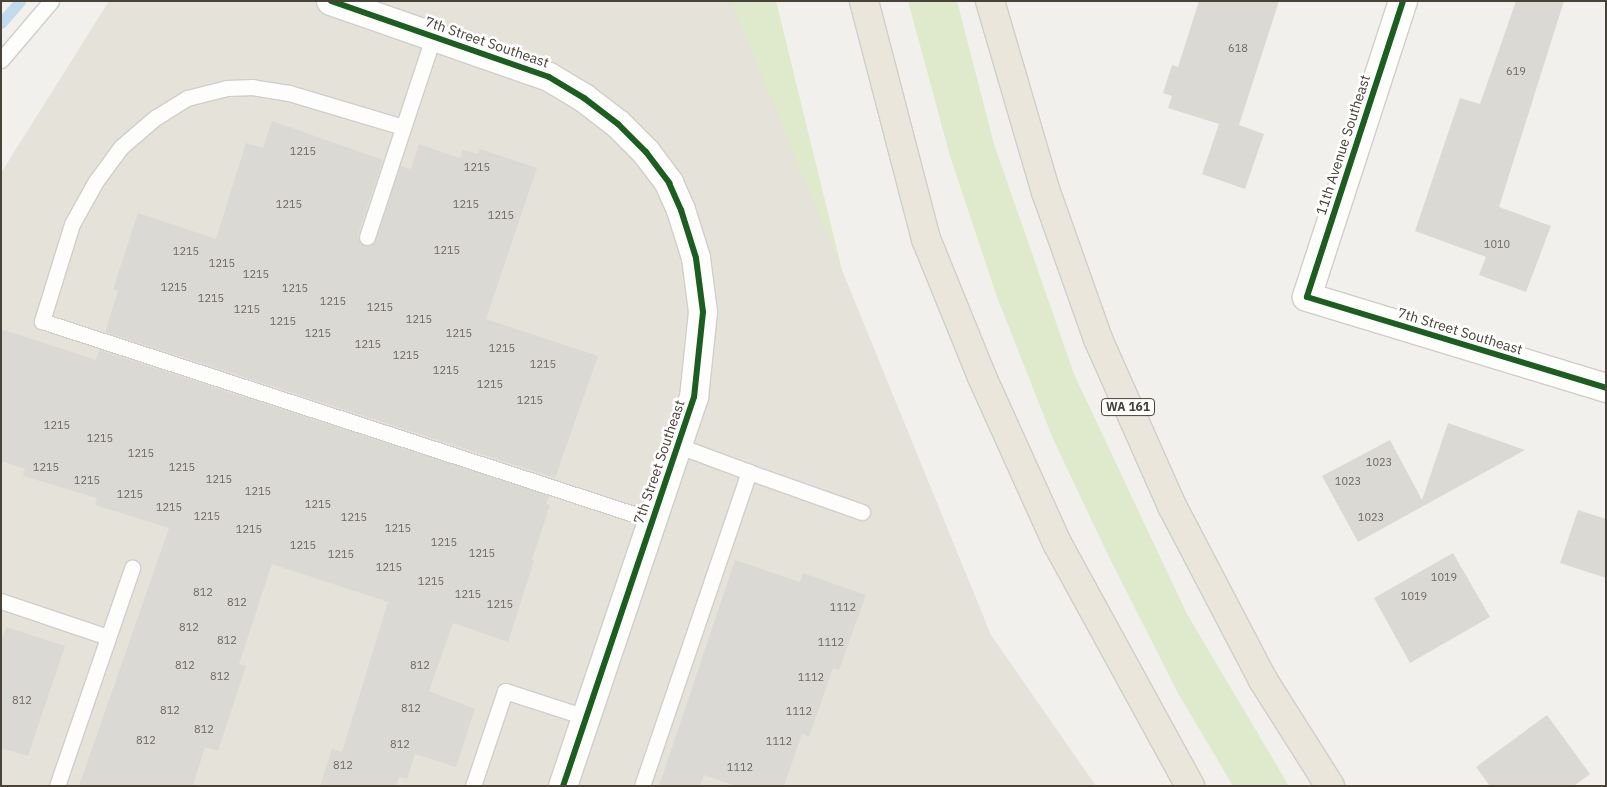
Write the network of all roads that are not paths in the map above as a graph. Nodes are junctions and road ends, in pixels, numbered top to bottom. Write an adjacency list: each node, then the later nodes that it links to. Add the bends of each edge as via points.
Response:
1 (51, 1): 7 (lane)
2 (331, 1): 6 (street, 7th Street Southeast)
3 (864, 1): 24 (highway, via 926,239 982,377 1057,542)
4 (990, 1): 25 (highway, WA 161, via 1046,192 1098,339 1172,506 1264,680)
5 (1403, 1): 10 (street, 11th Avenue Southeast)
6 (433, 37): 8 (lane); 12 (street, 7th Street Southeast, via 549,77 584,98 639,145 668,183 681,210 696,258 703,312 694,396)
7 (1, 60)
8 (403, 127): 9 (lane); 15 (lane, via 289,93 253,87 227,88 187,98 156,117 121,147 96,181 72,224 42,321)
9 (366, 237)
10 (1307, 297): 11 (street, 7th Street Southeast)
11 (1606, 388)
12 (679, 446): 13 (lane); 15 (street, 7th Street Southeast)
13 (749, 472): 14 (lane); 23 (lane)
14 (862, 512)
15 (652, 520): 19 (street, 7th Street Southeast)
16 (132, 568): 18 (lane)
17 (1, 601): 18 (lane)
18 (108, 637): 20 (lane)
19 (586, 717): 21 (lane, via 505,691); 22 (street, 7th Street Southeast)
20 (57, 786)
21 (473, 786)
22 (562, 786)
23 (642, 786)
24 (1190, 786)
25 (1330, 786)

